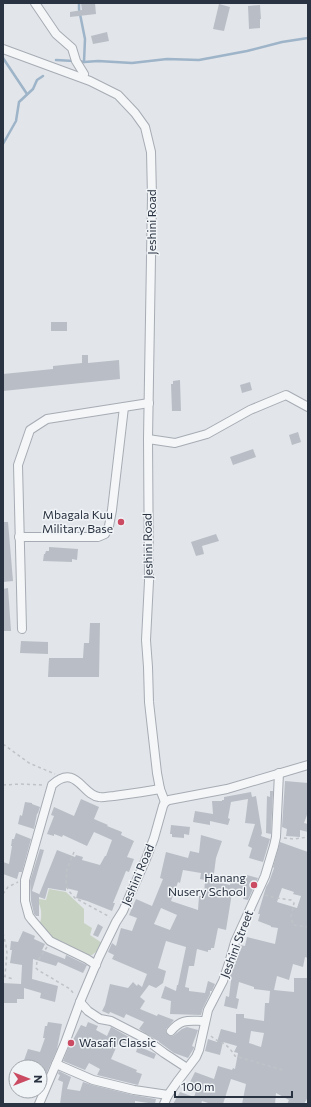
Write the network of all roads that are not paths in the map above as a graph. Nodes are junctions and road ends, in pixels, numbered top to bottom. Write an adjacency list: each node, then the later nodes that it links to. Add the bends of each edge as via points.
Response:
1 (35, 3): 3 (street, via 56,34 72,48)
2 (3, 49): 4 (street, Jeshini Road, via 80,76 118,95 145,127 151,152 152,197)
3 (84, 74)
4 (148, 403): 5 (street); 7 (street, Jeshini Road)
5 (124, 406): 8 (street, via 47,419 30,430 18,465); 8 (street, via 112,510 105,534 98,537)
6 (308, 407): 7 (street, via 286,396 250,410 206,434 175,443)
7 (148, 439): 12 (street, Jeshini Road, via 149,581 146,640 149,702)
8 (19, 537): 9 (street)
9 (22, 629)
10 (308, 765): 11 (street)
11 (279, 773): 13 (street, via 227,789); 16 (street, Jeshini Street, via 274,846 264,876 235,942 223,981)
12 (160, 789): 13 (street, Jeshini Road); 14 (street, via 100,797 94,796 78,781 68,778 58,780 52,785 25,880 29,916 50,941)
13 (165, 802): 14 (street, Jeshini Road, via 146,859)
14 (96, 965): 15 (street, Jeshini Road)
15 (80, 1002): 18 (street, Jeshini Road); 19 (street, via 100,1019 111,1021 144,1038)
16 (205, 1021): 17 (street, via 181,1022); 19 (street, Jeshini Street, via 199,1050)
17 (171, 1031)
18 (56, 1064): 20 (street, via 93,1080); 21 (street, Jeshini Road)
19 (187, 1068): 20 (street, Jeshini Street)
20 (168, 1096): 22 (street, Jeshini Street)
21 (39, 1104)
22 (164, 1104)

